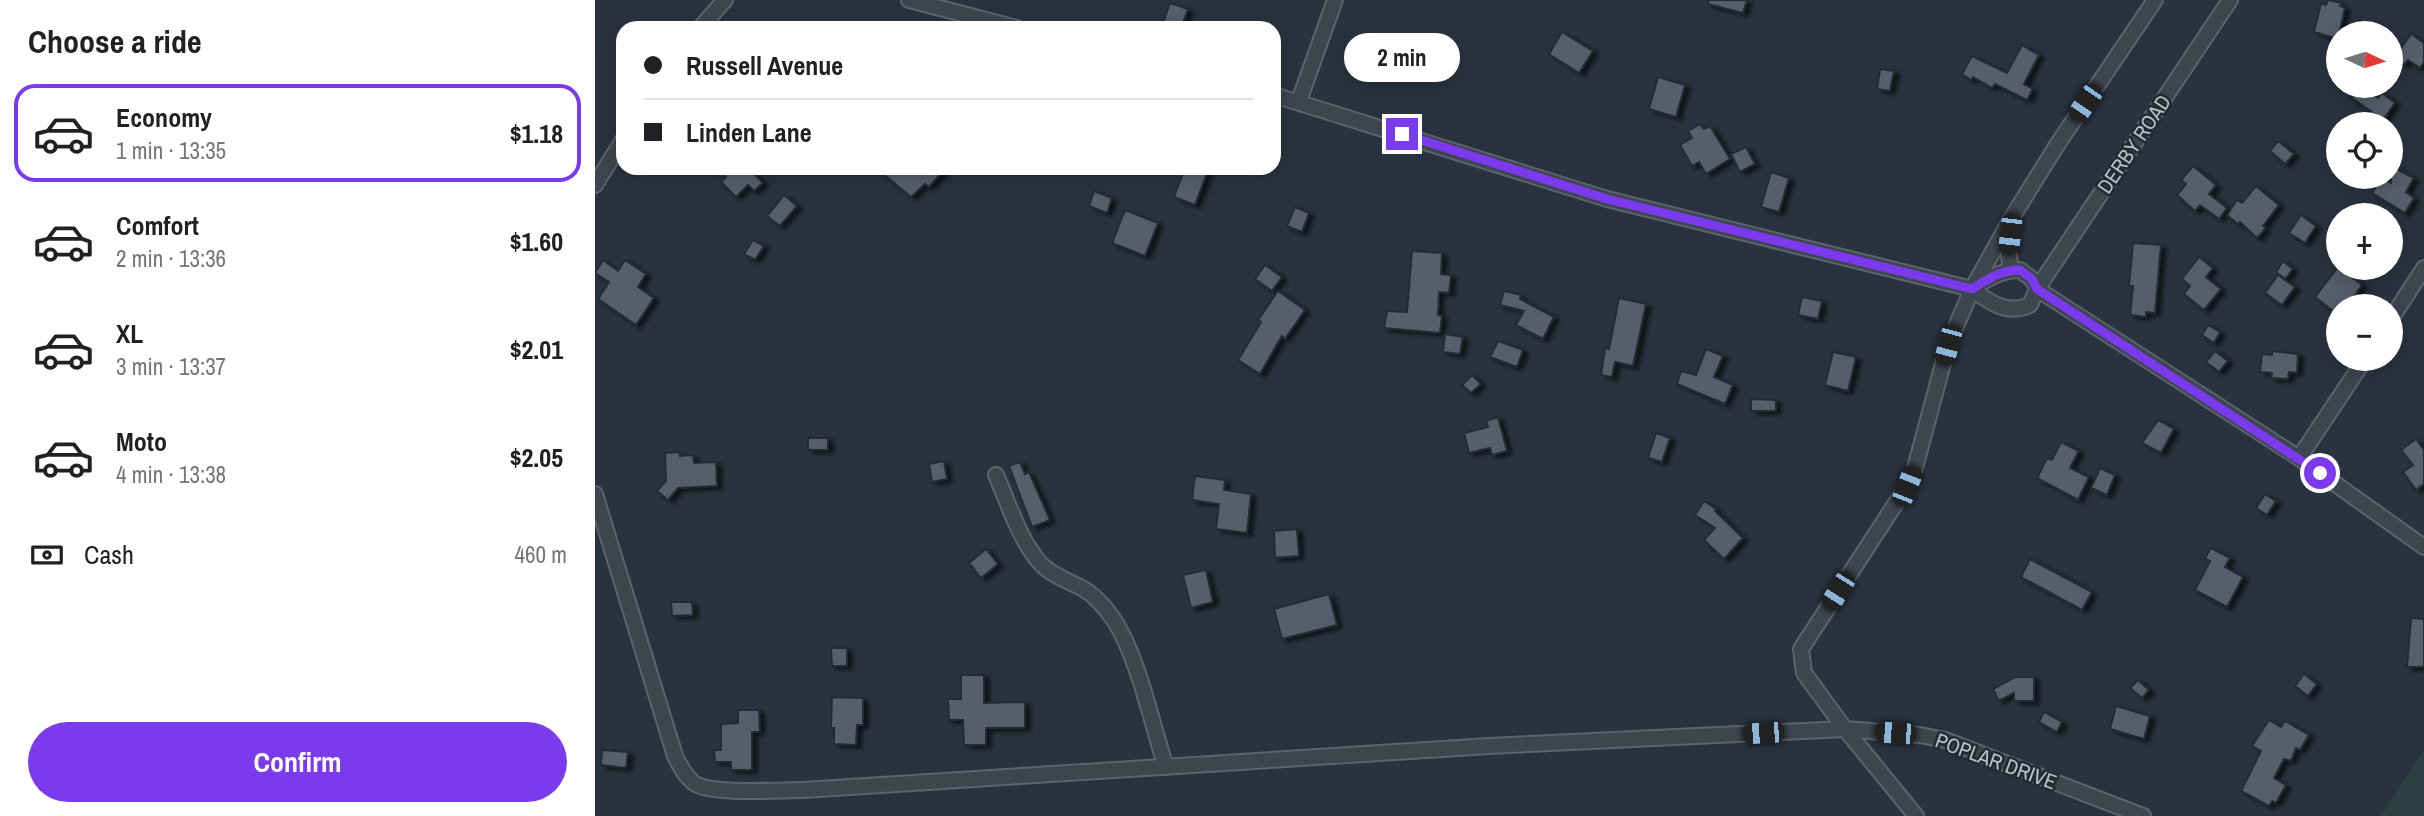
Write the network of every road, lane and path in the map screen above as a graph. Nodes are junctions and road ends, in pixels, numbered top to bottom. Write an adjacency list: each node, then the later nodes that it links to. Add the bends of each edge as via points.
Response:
1 (725, 0): 6 (street)
2 (909, 0): 7 (street)
3 (1335, 0): 9 (street)
4 (2155, 0): 12 (street)
5 (2230, 0): 16 (street, DERBY ROAD)
6 (706, 21)
7 (990, 21)
8 (1281, 97): 9 (street)
9 (1299, 101): 15 (street, via 1607,199)
10 (616, 151): 11 (street)
11 (595, 185)
12 (2011, 219): 14 (street); 15 (street)
13 (2424, 268): 17 (street)
14 (2011, 270): 15 (street); 16 (street, via 2020,270)
15 (1972, 289): 16 (street, DERBY ROAD, via 2004,309 2030,305); 23 (street, via 1948,345 1907,486 1801,649 1804,673)
16 (2037, 289): 19 (street)
17 (2403, 300)
18 (2357, 371): 19 (street)
19 (2299, 458): 22 (street)
20 (996, 475): 24 (street, via 1041,564 1097,599 1114,621 1132,655)
21 (595, 494): 24 (street, POPLAR DRIVE, via 675,756 684,773 701,787 803,790)
22 (2424, 547)
23 (1845, 729): 24 (street, POPLAR DRIVE); 25 (street); 26 (street, POPLAR DRIVE, via 1945,740)
24 (1166, 767)
25 (1916, 816)
26 (2143, 816)

